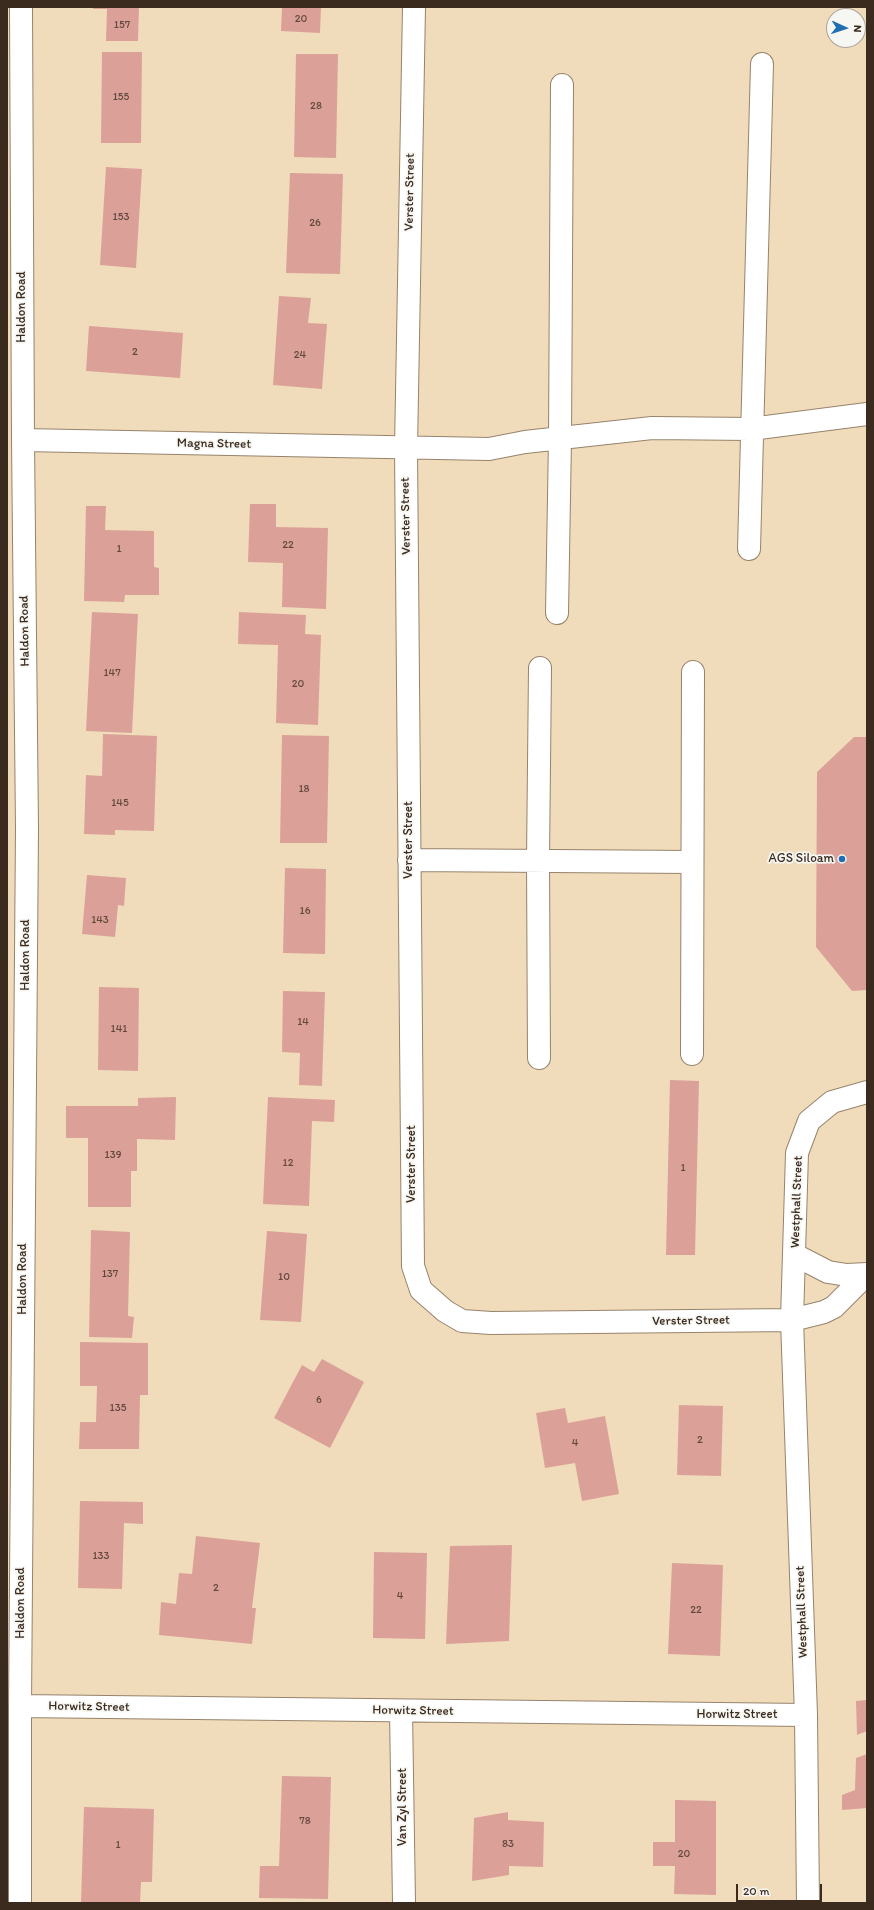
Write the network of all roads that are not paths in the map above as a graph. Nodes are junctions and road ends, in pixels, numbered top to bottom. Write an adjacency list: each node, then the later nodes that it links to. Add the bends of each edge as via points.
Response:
1 (21, 7): 8 (street, Haldon Road)
2 (414, 7): 9 (street, Verster Street)
3 (762, 64): 6 (street)
4 (562, 85): 7 (street)
5 (867, 414): 6 (street, Magna Street)
6 (751, 429): 7 (street, Magna Street, via 652,428); 10 (street)
7 (560, 439): 9 (street, Magna Street, via 489,449); 11 (street)
8 (22, 440): 9 (street, Magna Street); 23 (street, Haldon Road, via 27,837)
9 (406, 448): 14 (street, Verster Street)
10 (748, 549)
11 (557, 613)
12 (540, 668): 15 (street)
13 (693, 672): 16 (street)
14 (409, 860): 15 (street); 22 (street, Verster Street, via 413,1266 421,1290 444,1311 462,1320 490,1323)
15 (538, 860): 16 (street); 18 (street)
16 (692, 862): 17 (street)
17 (692, 1054)
18 (539, 1058)
19 (867, 1092): 20 (street, Westphall Street, via 832,1102 809,1121 797,1153)
20 (795, 1255): 21 (street, Westphall Street, via 828,1272 847,1275); 22 (street, Westphall Street)
21 (867, 1274): 22 (street, Westphall Street, via 834,1307)
22 (792, 1320): 25 (street, Westphall Street)
23 (20, 1706): 24 (street, Horwitz Street); 26 (street, Haldon Road)
24 (401, 1711): 25 (street, Horwitz Street); 27 (street, Van Zyl Street)
25 (806, 1715): 28 (street, Westphall Street)
26 (20, 1903)
27 (404, 1903)
28 (808, 1903)

